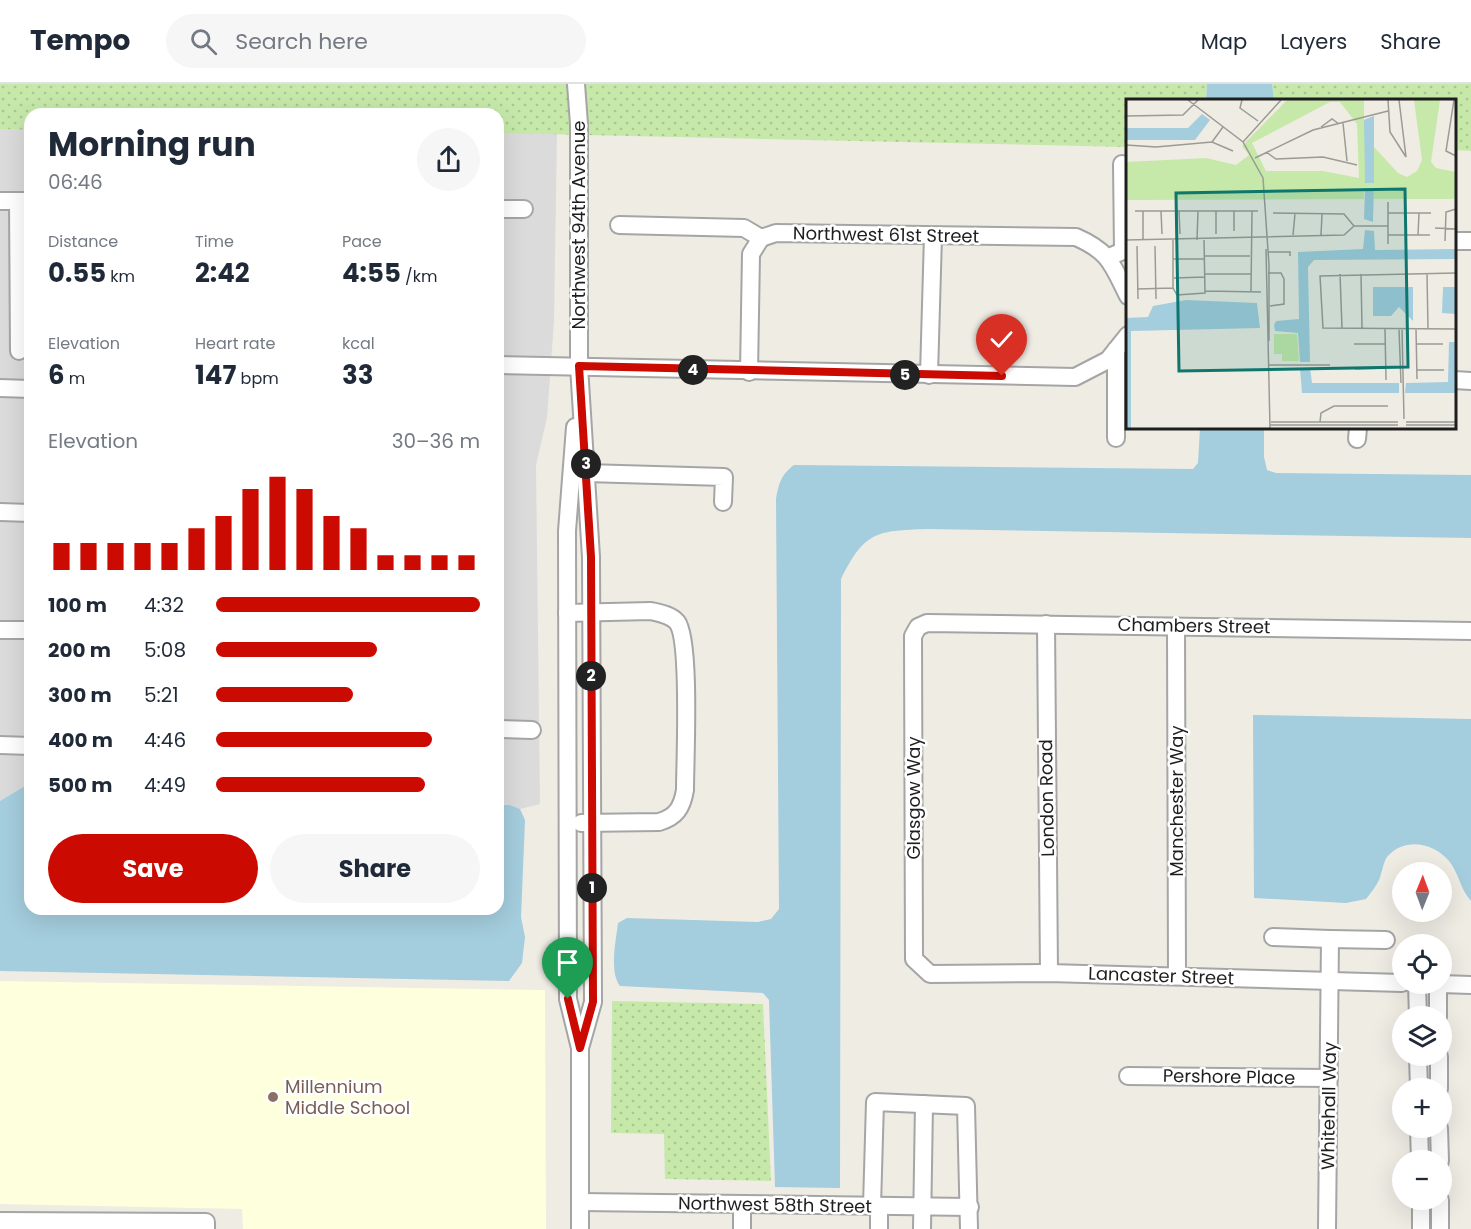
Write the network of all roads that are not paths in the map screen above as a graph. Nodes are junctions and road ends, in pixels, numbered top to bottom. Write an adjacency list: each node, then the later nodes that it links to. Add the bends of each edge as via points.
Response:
1 (576, 84): 16 (street, Northwest 94th Avenue)
2 (1122, 164): 10 (street, via 1123,251)
3 (0, 201): 4 (street)
4 (24, 201): 14 (street)
5 (524, 208): 6 (street)
6 (504, 209)
7 (619, 225): 9 (street, Northwest 61st Street, via 744,228)
8 (933, 236): 9 (street, Northwest 61st Street, via 776,233); 10 (street, Northwest 61st Street, via 1076,237); 18 (street)
9 (761, 238): 17 (street, via 751,254)
10 (1109, 257): 11 (street)
11 (1126, 292)
12 (1126, 338): 13 (street)
13 (1116, 350): 18 (street, via 1108,360 1075,377); 23 (street)
14 (19, 351)
15 (504, 365): 16 (street)
16 (579, 366): 17 (street); 24 (street, Northwest 94th Avenue); 29 (street, Northwest 94th Avenue, via 567,531)
17 (749, 372): 18 (street)
18 (929, 375)
19 (1456, 380): 20 (street)
20 (1471, 381)
21 (0, 388): 22 (street)
22 (24, 389)
23 (1116, 438)
24 (586, 473): 25 (street, via 724,477); 28 (street, Northwest 94th Avenue)
25 (723, 502)
26 (0, 512): 27 (street)
27 (24, 513)
28 (591, 612): 29 (street); 41 (street, Northwest 94th Avenue); 41 (street, via 651,611 676,621 682,632 684,654 685,756 683,802 669,819)
29 (567, 613): 40 (street, Northwest 94th Avenue)
30 (1046, 624): 31 (street, Chambers Street); 32 (street, Chambers Street, via 927,623); 46 (street, London Road)
31 (1176, 626): 35 (street, Chambers Street); 47 (street, Manchester Way)
32 (918, 627): 45 (street, Glasgow Way, via 913,636 914,959)
33 (0, 630): 34 (street)
34 (24, 630)
35 (1471, 631)
36 (504, 729): 37 (street)
37 (532, 730)
38 (0, 745): 39 (street)
39 (24, 746)
40 (568, 823): 41 (street); 52 (street, Northwest 94th Avenue, via 568,999)
41 (592, 823): 52 (street, Northwest 94th Avenue, via 593,1002)
42 (1273, 937): 43 (street)
43 (1330, 939): 44 (street); 48 (street, Whitehall Way)
44 (1386, 940)
45 (921, 968): 46 (street, Lancaster Street, via 930,974)
46 (1049, 973): 47 (street, Lancaster Street)
47 (1178, 976): 48 (street, Lancaster Street)
48 (1331, 982): 49 (street, Lancaster Street); 54 (street, Whitehall Way)
49 (1392, 983)
50 (1452, 984): 51 (street)
51 (1471, 985)
52 (580, 1048): 56 (street, Northwest 94th Avenue)
53 (1128, 1076): 54 (street, Pershore Place)
54 (1329, 1078): 70 (street, Whitehall Way)
55 (924, 1104): 58 (street, via 875,1102); 59 (street); 60 (street, via 966,1106)
56 (580, 1202): 57 (street, Northwest 58th Street); 65 (street, Northwest 94th Avenue)
57 (742, 1204): 58 (street, Northwest 58th Street); 66 (street)
58 (875, 1206): 59 (street, Northwest 58th Street); 67 (street)
59 (922, 1207): 60 (street, Northwest 58th Street); 68 (street)
60 (970, 1207): 69 (street)
61 (1420, 1210): 71 (street)
62 (1440, 1210): 72 (street)
63 (0, 1221): 64 (street, via 206,1222)
64 (206, 1229)
65 (580, 1229)
66 (742, 1229)
67 (879, 1229)
68 (922, 1229)
69 (969, 1229)
70 (1327, 1229)
71 (1421, 1229)
72 (1440, 1229)

